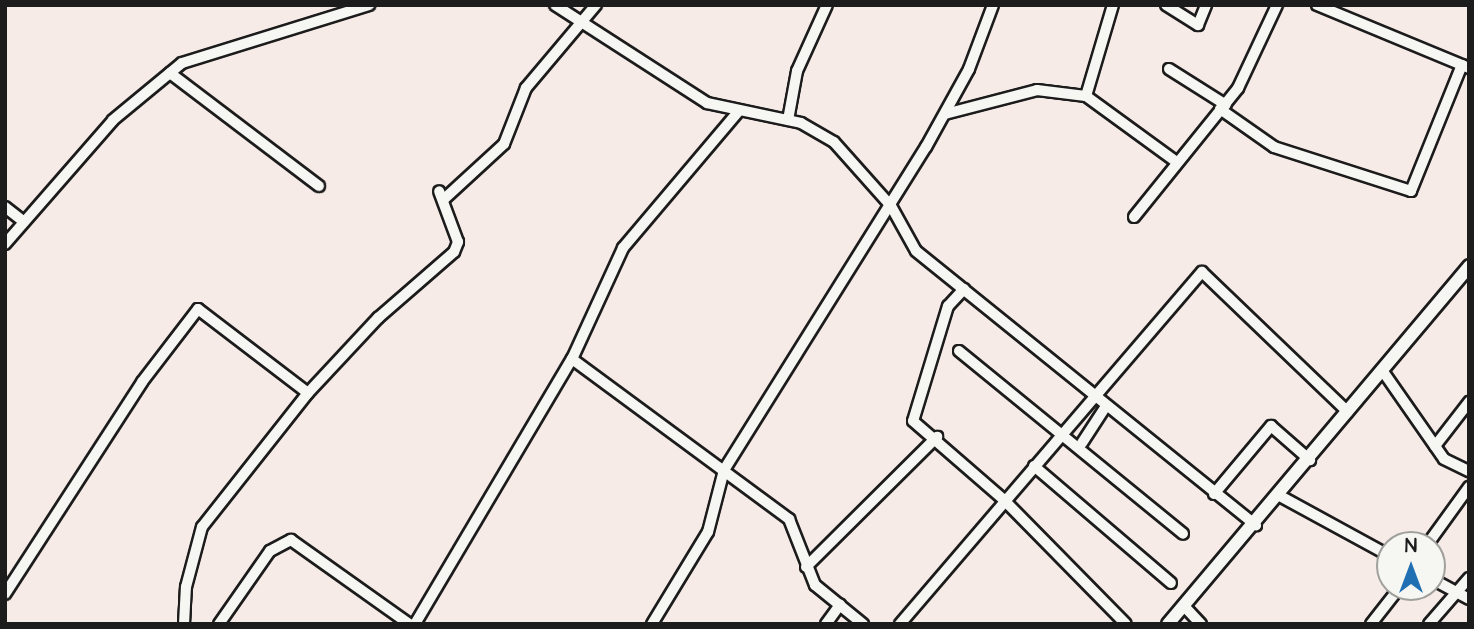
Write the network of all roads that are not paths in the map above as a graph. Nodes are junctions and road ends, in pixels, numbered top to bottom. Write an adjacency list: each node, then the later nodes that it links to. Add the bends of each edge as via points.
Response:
1 (369, 5): 14 (street, via 182,63)
2 (555, 5): 11 (street)
3 (596, 5): 11 (street)
4 (827, 5): 19 (street, via 797,71)
5 (993, 5): 18 (street)
6 (1113, 5): 15 (street)
7 (1166, 5): 8 (street, via 1198,25)
8 (1206, 5)
9 (1278, 5): 16 (street, via 1257,57)
10 (1317, 5): 12 (street)
11 (583, 22): 17 (street, via 681,89); 32 (street, via 526,88 505,144 441,195 458,242 454,252 378,318)
12 (1466, 67): 16 (street, via 1411,191 1274,147)
13 (1169, 69): 16 (street)
14 (170, 73): 21 (street); 25 (street, via 113,120)
15 (1086, 96): 18 (street, via 1037,90); 20 (street)
16 (1223, 107): 20 (street)
17 (738, 113): 19 (street); 30 (street, via 622,248)
18 (945, 114): 22 (street)
19 (788, 120): 22 (street, via 834,142)
20 (1175, 161): 24 (street)
21 (319, 186)
22 (891, 206): 28 (street, via 916,251); 43 (street)
23 (5, 207): 25 (street)
24 (1133, 217)
25 (24, 222): 26 (street)
26 (5, 244)
27 (1469, 266): 31 (main road)
28 (964, 289): 33 (street); 38 (street, via 948,306 913,412 913,421)
29 (959, 351): 37 (street)
30 (572, 359): 43 (street); 66 (street)
31 (1382, 370): 36 (main road); 40 (street)
32 (308, 393): 58 (street, via 198,309 142,382); 63 (street, via 202,527 186,587)
33 (1096, 397): 35 (street); 36 (street, via 1202,272); 37 (street)
34 (1469, 402): 40 (street)
35 (1106, 406): 39 (street); 46 (street)
36 (1348, 412): 41 (main road)
37 (1063, 434): 42 (street); 51 (street)
38 (937, 437): 48 (street); 53 (street)
39 (1082, 443)
40 (1435, 446): 44 (street, via 1444,459)
41 (1310, 460): 46 (street, via 1271,426); 47 (main road)
42 (1034, 466): 48 (street); 55 (street)
43 (724, 470): 53 (street, via 789,519); 67 (street, via 708,532)
44 (1469, 471)
45 (1469, 487): 50 (street)
46 (1214, 494): 49 (street)
47 (1280, 496): 49 (main road); 52 (street)
48 (1003, 499): 70 (street); 71 (street)
49 (1256, 525): 62 (main road)
50 (1437, 531)
51 (1183, 534)
52 (1376, 548)
53 (806, 567): 61 (street, via 815,585)
54 (1469, 578): 57 (street)
55 (1171, 583)
56 (1446, 586): 57 (street)
57 (1458, 592): 59 (street); 75 (street)
58 (5, 594)
59 (1469, 599)
60 (1388, 601): 74 (street)
61 (840, 605): 68 (street); 69 (street)
62 (1184, 606): 72 (main road); 73 (street)
63 (184, 624)
64 (219, 624): 65 (street, via 270,551 291,540)
65 (409, 624)
66 (415, 624)
67 (652, 624)
68 (826, 624)
69 (863, 624)
70 (900, 624)
71 (1126, 624)
72 (1168, 624)
73 (1201, 624)
74 (1371, 624)
75 (1429, 624)

